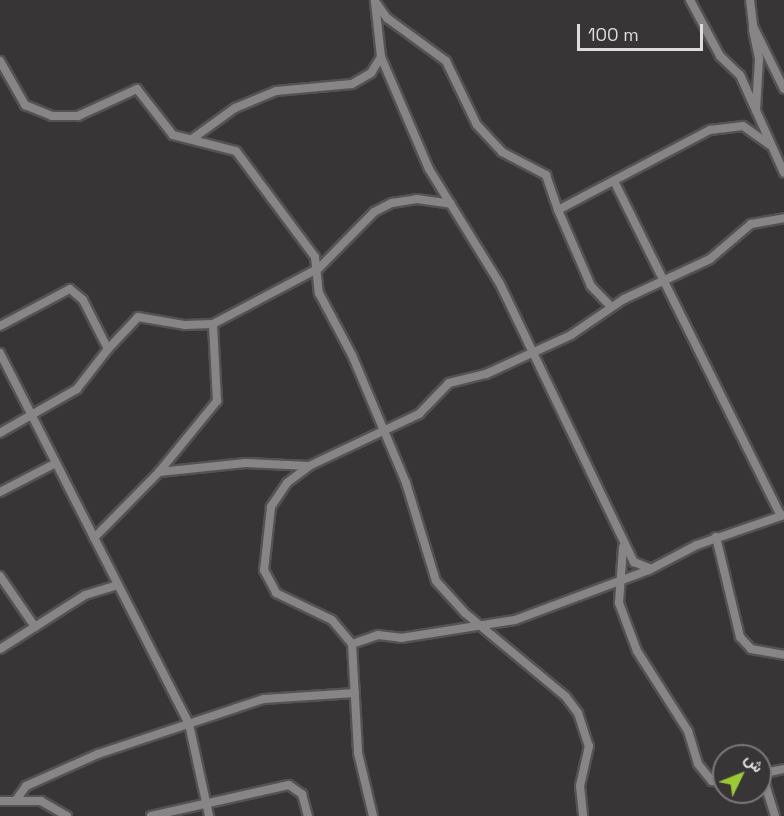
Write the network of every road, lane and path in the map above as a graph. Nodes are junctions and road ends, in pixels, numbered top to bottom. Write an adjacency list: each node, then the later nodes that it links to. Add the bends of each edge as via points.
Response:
1 (690, 0): 8 (street, via 720,56 740,75)
2 (750, 0): 4 (street)
3 (375, 1): 5 (street); 14 (street, via 387,18 446,61 477,125 502,152 546,175)
4 (753, 26): 7 (street); 8 (street, via 759,59)
5 (381, 57): 9 (street, via 371,73 352,84 276,91 235,108); 13 (street, via 429,169)
6 (0, 61): 9 (street, via 20,100 52,116 78,116 137,89 169,131)
7 (784, 88)
8 (756, 111): 10 (street)
9 (192, 139): 16 (street, via 236,151 307,244)
10 (769, 144): 11 (street); 12 (street, via 743,126 710,130)
11 (784, 173)
12 (615, 183): 14 (street); 17 (street)
13 (451, 204): 16 (street, via 417,199 383,207); 23 (street, via 500,284)
14 (558, 210): 18 (street, via 591,286)
15 (784, 218): 17 (street, via 751,224 710,259)
16 (319, 268): 19 (street); 25 (street, via 319,293)
17 (662, 280): 18 (street); 31 (street)
18 (611, 307): 23 (street)
19 (213, 324): 21 (street, via 185,326 138,317); 29 (street, via 218,401)
20 (0, 326): 21 (street, via 70,289 83,300)
21 (108, 349): 24 (street, via 77,389)
22 (0, 353): 24 (street)
23 (531, 353): 25 (street, via 449,384 419,414); 34 (street, via 618,523)
24 (32, 416): 26 (street); 27 (street)
25 (384, 431): 28 (street); 39 (street, via 436,581)
26 (0, 433)
27 (56, 463): 30 (street); 33 (street)
28 (309, 466): 29 (street, via 246,463); 41 (street, via 287,483 272,507 264,570 276,593 332,620)
29 (159, 472): 33 (street)
30 (0, 492)
31 (782, 515): 32 (street)
32 (716, 537): 35 (street); 43 (street, via 740,637 751,649)
33 (94, 538): 38 (street)
34 (623, 547): 35 (street, via 634,562); 37 (street)
35 (651, 569): 37 (street)
36 (0, 576): 40 (street)
37 (617, 583): 39 (street, via 515,620); 46 (street, via 619,603 649,676 688,731 705,773)
38 (118, 585): 40 (street, via 85,595); 45 (street)
39 (481, 625): 41 (street, via 401,638 378,635); 55 (street, via 578,713 589,746 580,786)
40 (35, 627): 42 (street)
41 (352, 644): 44 (street)
42 (0, 650)
43 (784, 656)
44 (355, 693): 45 (street, via 264,699); 54 (street, via 358,753)
45 (189, 724): 47 (street, via 98,754 26,786); 49 (street)
46 (712, 776)
47 (16, 800): 48 (street); 50 (street, via 41,801)
48 (0, 801)
49 (207, 804): 51 (street); 52 (street); 53 (street, via 289,785 302,794)
50 (67, 816)
51 (151, 816)
52 (209, 816)
53 (308, 816)
54 (373, 816)
55 (583, 816)

